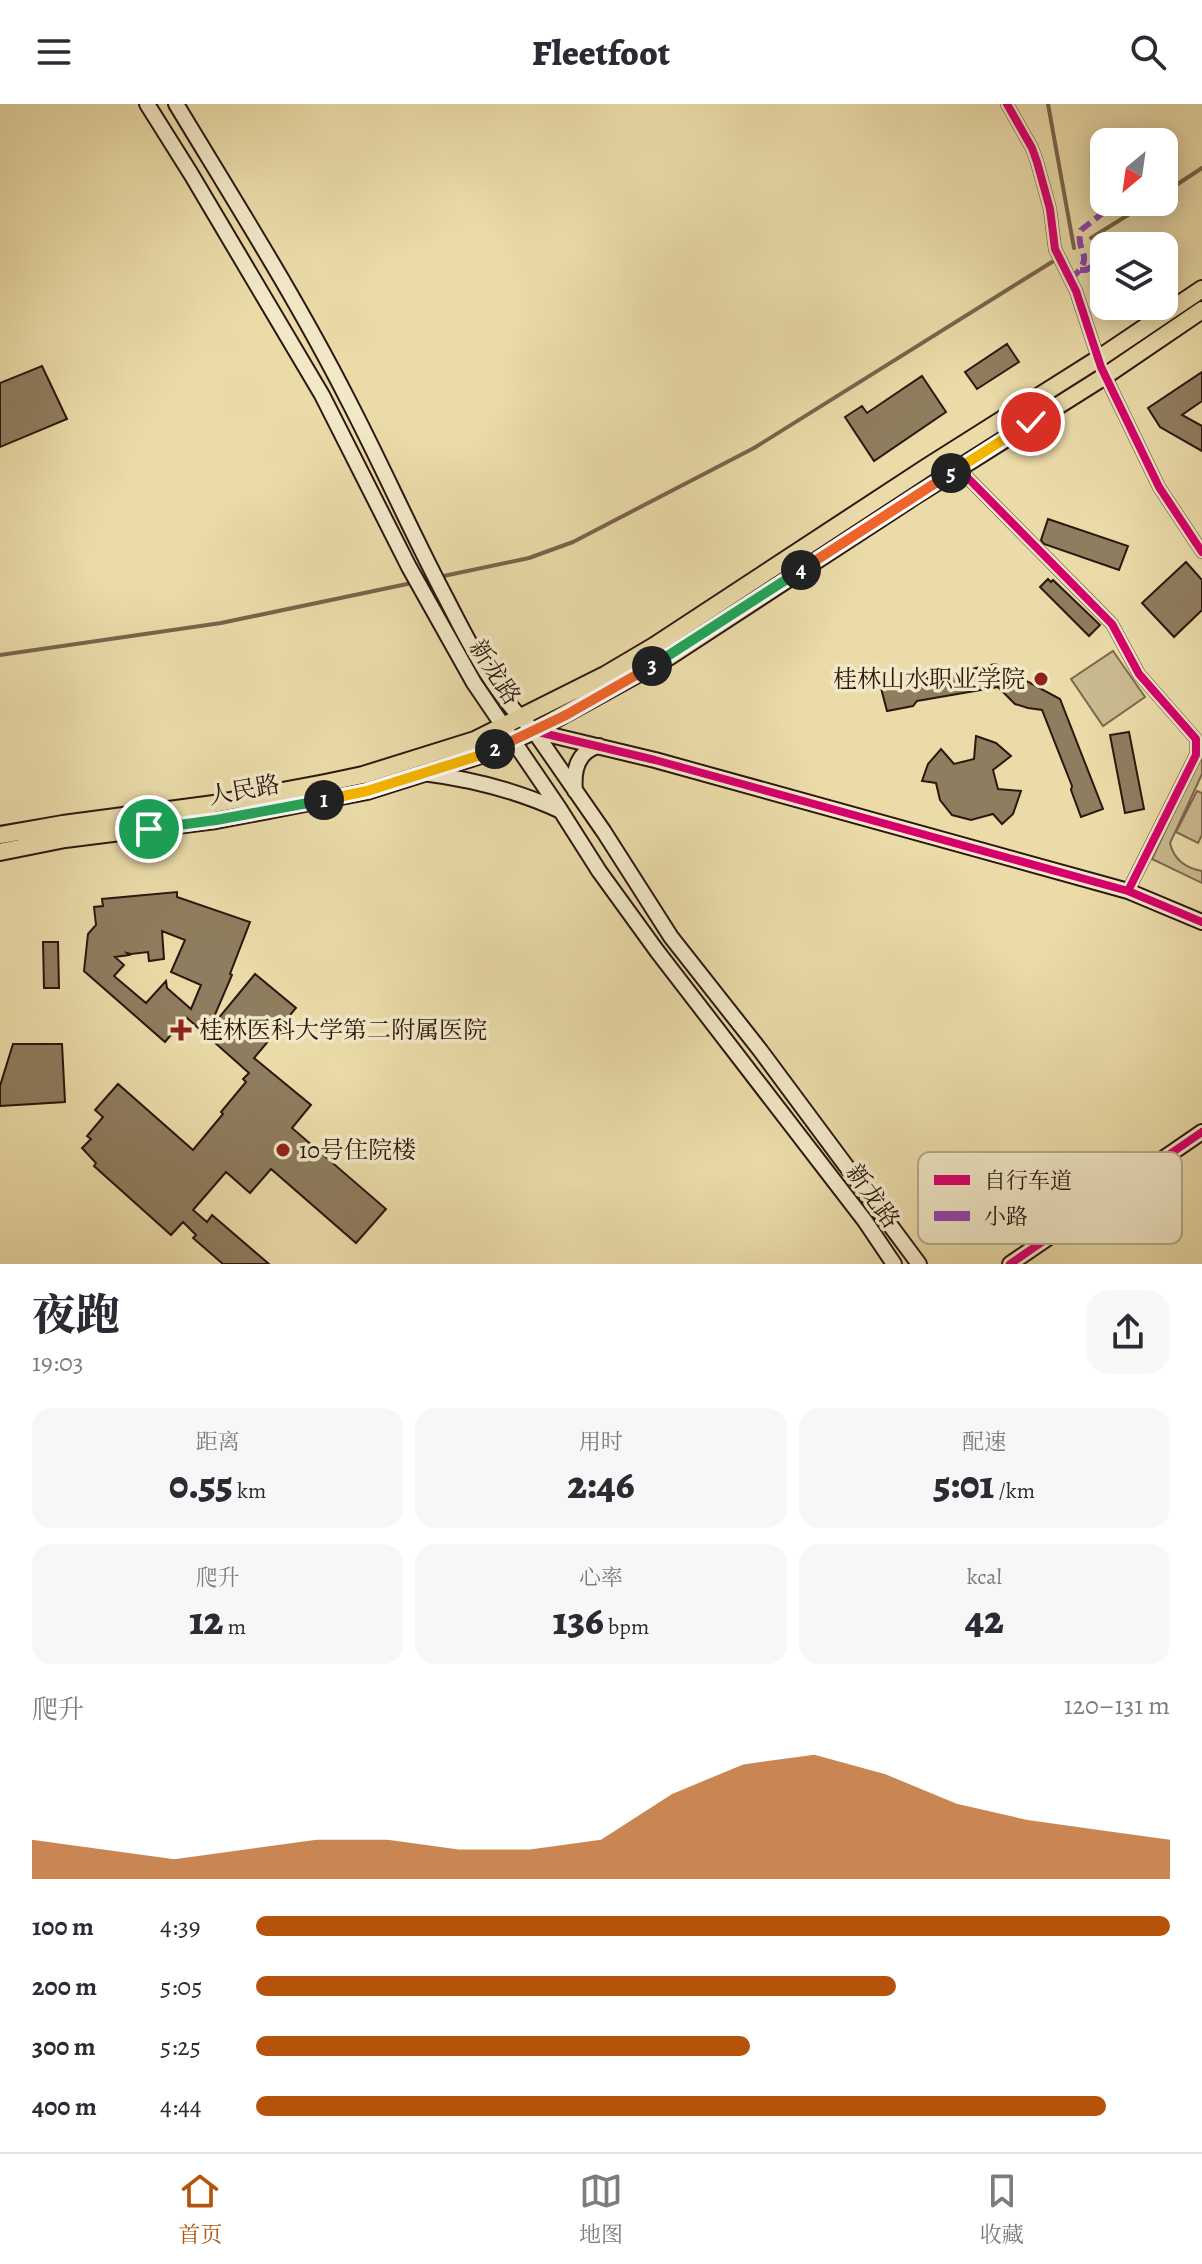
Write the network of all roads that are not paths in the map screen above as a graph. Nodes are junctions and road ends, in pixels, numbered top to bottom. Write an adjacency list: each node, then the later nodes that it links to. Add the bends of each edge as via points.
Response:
1 (147, 104): 11 (main road, 新龙路, via 322,395 443,630)
2 (176, 104): 10 (main road, 新龙路, via 347,398 457,621)
3 (1007, 104): 6 (street, via 1035,155 1055,249 1076,291)
4 (1202, 289): 6 (main road, 人民路)
5 (1202, 310): 7 (main road, 人民路)
6 (1098, 359): 7 (street); 10 (main road, 人民路, via 654,646)
7 (1105, 376): 8 (main road, 人民路); 9 (street, via 1159,487)
8 (958, 468): 12 (main road, 人民路, via 670,656); 20 (street, via 1112,624 1139,674 1196,739 1196,755)
9 (1202, 552)
10 (520, 718): 11 (main road, 人民路); 12 (main road, 新龙路)
11 (503, 724): 13 (main road, 新龙路); 18 (main road, 人民路, via 475,740 363,775 214,804)
12 (534, 731): 13 (main road, 人民路); 14 (main road); 16 (main road, 新龙路)
13 (513, 740): 15 (main road, 人民路); 17 (main road, 新龙路)
14 (599, 746): 16 (main road, via 579,759); 20 (main road)
15 (423, 773): 17 (main road, via 494,786); 19 (main road, 人民路, via 367,791 264,812)
16 (575, 791): 26 (main road, 新龙路, via 671,937)
17 (562, 812): 25 (main road, 新龙路, via 657,951)
18 (0, 835)
19 (0, 852)
20 (1128, 891): 21 (main road)
21 (1202, 922)
22 (1202, 1132): 23 (main road)
23 (1173, 1152)
24 (1039, 1244): 27 (main road)
25 (894, 1264)
26 (919, 1264)
27 (1010, 1264)

